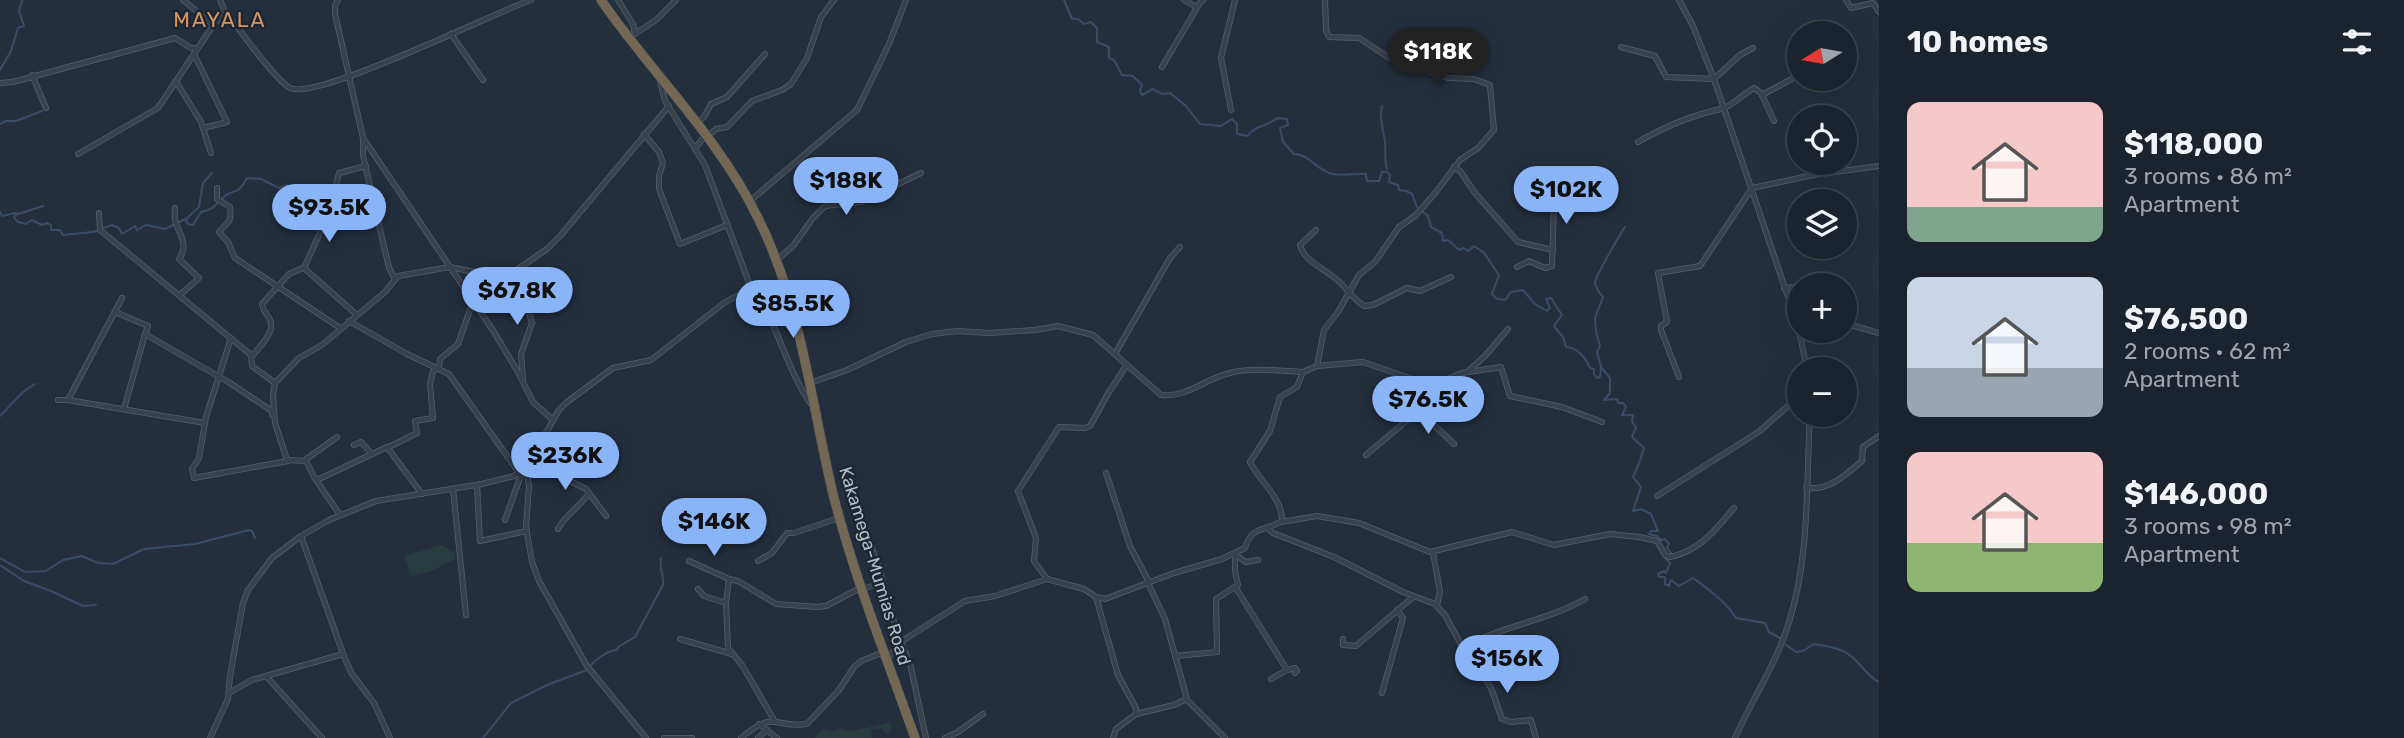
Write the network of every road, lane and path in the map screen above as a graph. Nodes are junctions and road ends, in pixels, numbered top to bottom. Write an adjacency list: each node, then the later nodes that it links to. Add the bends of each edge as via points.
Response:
1 (183, 0): 19 (street)
2 (220, 0): 18 (street)
3 (338, 0): 29 (street, via 335,14)
4 (531, 0): 20 (street)
5 (601, 0): 21 (highway, Kakamega-Mumias Road)
6 (618, 0): 21 (street, via 633,24)
7 (676, 0): 21 (street)
8 (834, 0): 45 (street, via 821,17 807,58 791,85 755,99 727,127)
9 (906, 0): 57 (street, via 857,110)
10 (1184, 0): 16 (street)
11 (1203, 0): 16 (street)
12 (1235, 0): 40 (street, via 1220,58)
13 (1325, 0): 53 (street, via 1329,37 1359,38 1409,65 1490,85 1494,130)
14 (1679, 0): 30 (street)
15 (1846, 0): 17 (street, via 1851,8 1875,4)
16 (1198, 6): 27 (street)
17 (1879, 12)
18 (226, 14): 19 (street); 29 (street, via 292,89)
19 (215, 24): 23 (street)
20 (451, 34): 29 (street); 31 (street)
21 (632, 36): 35 (highway, Kakamega-Mumias Road)
22 (1621, 47): 30 (street, via 1655,56 1666,77)
23 (197, 48): 25 (street); 28 (street, via 175,38)
24 (1753, 48): 30 (street)
25 (193, 54): 33 (street); 43 (street, via 227,121)
26 (765, 54): 42 (street, via 727,97 711,104)
27 (1161, 66)
28 (32, 75): 32 (street); 38 (street)
29 (351, 76): 46 (street)
30 (1714, 79): 39 (street)
31 (483, 80)
32 (0, 83)
33 (176, 83): 43 (street); 50 (street, via 158,108)
34 (1787, 84): 36 (street)
35 (667, 92): 37 (street); 42 (highway, Kakamega-Mumias Road)
36 (1762, 95): 39 (street, via 1754,88); 41 (street)
37 (669, 106): 44 (street); 48 (street)
38 (46, 108)
39 (1723, 109): 47 (street, via 1678,122); 56 (street)
40 (1231, 110)
41 (1774, 121)
42 (697, 122): 45 (highway, Kakamega-Mumias Road)
43 (203, 128): 49 (street)
44 (644, 134): 61 (street, via 663,163 659,189 680,244); 69 (street, via 561,235)
45 (707, 135): 48 (street); 57 (highway, Kakamega-Mumias Road)
46 (363, 138): 51 (street); 66 (street)
47 (1638, 142)
48 (695, 148): 61 (street)
49 (211, 153)
50 (78, 154)
51 (366, 166): 68 (street, via 339,173 328,215); 71 (street)
52 (1879, 166): 56 (street)
53 (1454, 167): 64 (street, via 1518,242); 76 (street, via 1421,210 1391,236)
54 (921, 173): 65 (street, via 861,202 824,208)
55 (217, 188): 72 (street, via 217,199 230,206 231,217 219,232 235,258)
56 (1750, 190): 74 (street); 98 (street, via 1700,266 1657,274 1667,322 1661,330)
57 (750, 201): 65 (highway, Kakamega-Mumias Road)
58 (1554, 202): 64 (street)
59 (175, 208): 77 (street, via 183,237 179,259 199,278)
60 (99, 213): 77 (street, via 100,230)
61 (727, 225): 73 (street)
62 (1316, 230): 76 (street, via 1300,245 1301,250)
63 (1180, 247): 90 (street)
64 (1553, 250): 67 (street, via 1549,268 1529,261)
65 (777, 260): 99 (highway, Kakamega-Mumias Road)
66 (452, 267): 69 (street); 71 (street); 80 (street)
67 (1517, 267)
68 (304, 268): 72 (street); 82 (street)
69 (508, 274): 80 (street); 100 (street, via 532,323 522,352)
70 (1451, 277): 76 (street, via 1420,291 1407,288 1367,306)
71 (395, 279): 82 (street)
72 (276, 286): 85 (street); 91 (street, via 262,306 272,326)
73 (751, 287): 102 (street); 110 (street, via 651,360 610,369 567,402)
74 (1784, 289): 75 (street); 78 (street)
75 (1787, 289)
76 (1349, 292): 93 (street, via 1324,330)
77 (180, 295): 89 (street)
78 (1787, 297)
79 (122, 298): 81 (street)
80 (473, 303): 94 (street, via 457,344 440,359); 100 (street)
81 (115, 312): 88 (street, via 148,326); 105 (street)
82 (357, 314): 83 (street)
83 (349, 321): 85 (street); 94 (street)
84 (1857, 327): 87 (street)
85 (340, 328): 103 (street, via 299,358)
86 (1508, 329): 96 (street)
87 (1879, 333)
88 (145, 334): 97 (street); 108 (street)
89 (231, 338): 91 (street); 97 (street)
90 (1115, 354): 92 (street); 99 (street, via 1093,335 1063,326 989,333 957,331 906,342 847,370)
91 (252, 356): 103 (street, via 252,366)
92 (1126, 366): 95 (street, via 1165,395 1185,392 1232,372); 150 (street, via 1090,426 1059,427 1018,491 1036,538 1034,561)
93 (1317, 366): 95 (street); 101 (street, via 1363,362)
94 (438, 368): 119 (street, via 430,384 433,418 415,421 417,433); 124 (street, via 449,374)
95 (1303, 372): 139 (street, via 1297,387 1281,395 1270,431 1250,462 1278,503)
96 (1466, 373): 101 (street, via 1442,381); 111 (street, via 1501,367 1510,396 1562,407)
97 (220, 377): 112 (street); 114 (street, via 272,411)
98 (1679, 377)
99 (808, 380): 102 (street); 107 (highway, Kakamega-Mumias Road)
100 (523, 381): 110 (street, via 533,402)
101 (1412, 381): 109 (street)
102 (798, 382): 107 (street)
103 (275, 383): 114 (street)
104 (58, 400): 105 (street)
105 (68, 400): 108 (street)
106 (1787, 406): 132 (street, via 1760,430)
107 (814, 408): 136 (highway, Kakamega-Mumias Road)
108 (124, 409): 112 (street)
109 (1417, 410): 117 (street); 121 (street)
110 (553, 420): 124 (street)
111 (1602, 422)
112 (205, 423): 123 (street, via 194,478)
113 (1809, 427): 128 (street)
114 (278, 435): 123 (street)
115 (1879, 436): 128 (street, via 1863,447 1862,461 1836,481)
116 (337, 437): 122 (street)
117 (1454, 444)
118 (354, 445): 120 (street, via 361,442)
119 (389, 447): 120 (street); 131 (street)
120 (372, 454): 126 (street)
121 (1366, 455)
122 (305, 460): 123 (street); 126 (street)
123 (289, 461)
124 (522, 471): 127 (street); 130 (street, via 558,475); 138 (street); 142 (street, via 529,486)
125 (1106, 473): 151 (street, via 1130,546)
126 (317, 480): 134 (street)
127 (477, 485): 129 (street); 142 (street, via 480,541)
128 (1806, 488): 198 (street, via 1796,599 1781,646)
129 (453, 489): 131 (street); 162 (street)
130 (589, 493): 135 (street); 141 (street)
131 (422, 494): 134 (street, via 386,499)
132 (1657, 496)
133 (1734, 508): 144 (street, via 1702,544 1672,557 1665,555 1657,541 1639,537 1600,535 1554,545 1512,532)
134 (340, 515): 143 (street)
135 (606, 516)
136 (840, 517): 148 (street, via 787,533); 153 (highway, Kakamega-Mumias Road)
137 (862, 519): 152 (street)
138 (505, 520)
139 (1281, 522): 140 (street); 144 (street, via 1317,516 1347,521)
140 (1267, 528): 145 (street, via 1251,534 1245,548); 157 (street)
141 (558, 529)
142 (527, 531): 186 (street, via 534,571 584,662)
143 (302, 536): 167 (street); 175 (street, via 269,561 248,590)
144 (1433, 553): 160 (street, via 1440,593)
145 (1235, 554): 146 (street, via 1246,562); 151 (street); 154 (street)
146 (1258, 560)
147 (689, 561): 149 (street)
148 (758, 561)
149 (729, 579): 153 (street, via 776,604 817,607); 159 (street)
150 (1047, 579): 156 (street); 165 (street, via 965,601)
151 (1148, 582): 156 (street, via 1105,599); 170 (street)
152 (883, 583): 153 (street); 165 (street)
153 (862, 588): 169 (highway, Kakamega-Mumias Road)
154 (1236, 588): 170 (street, via 1216,599 1217,652); 171 (street)
155 (698, 589): 159 (street, via 704,596)
156 (1096, 597): 179 (street, via 1114,664)
157 (1413, 597): 160 (street); 161 (street)
158 (1585, 599): 166 (street, via 1564,612)
159 (726, 603): 168 (street, via 726,641)
160 (1437, 605): 166 (street)
161 (1397, 610): 164 (street, via 1356,646 1343,645); 176 (street, via 1403,618)
162 (466, 615)
163 (680, 639): 168 (street)
164 (1343, 639)
165 (902, 641): 169 (street, via 896,651); 193 (street)
166 (1463, 648): 197 (street, via 1490,686 1503,719 1531,720)
167 (343, 654): 173 (street); 185 (street)
168 (733, 654): 180 (street)
169 (886, 655): 180 (street, via 854,667 810,722 799,725); 192 (highway, Kakamega-Mumias Road)
170 (1175, 656): 177 (street)
171 (1287, 670): 172 (street, via 1295,668); 174 (street)
172 (1295, 673)
173 (266, 676): 175 (street); 184 (street)
174 (1271, 678)
175 (229, 693): 183 (street)
176 (1382, 693)
177 (1187, 700): 179 (street); 196 (street)
178 (983, 714): 194 (street)
179 (1136, 714): 195 (street, via 1116,729)
180 (774, 720): 181 (street)
181 (758, 724): 182 (street); 189 (street)
182 (767, 730): 190 (street); 191 (street)
183 (210, 738)
184 (321, 738)
185 (390, 738)
186 (646, 738)
187 (664, 738): 188 (street)
188 (692, 738)
189 (741, 738)
190 (758, 738)
191 (777, 738)
192 (915, 738)
193 (926, 738)
194 (945, 738)
195 (1113, 738)
196 (1225, 738)
197 (1536, 738)
198 (1735, 738)

